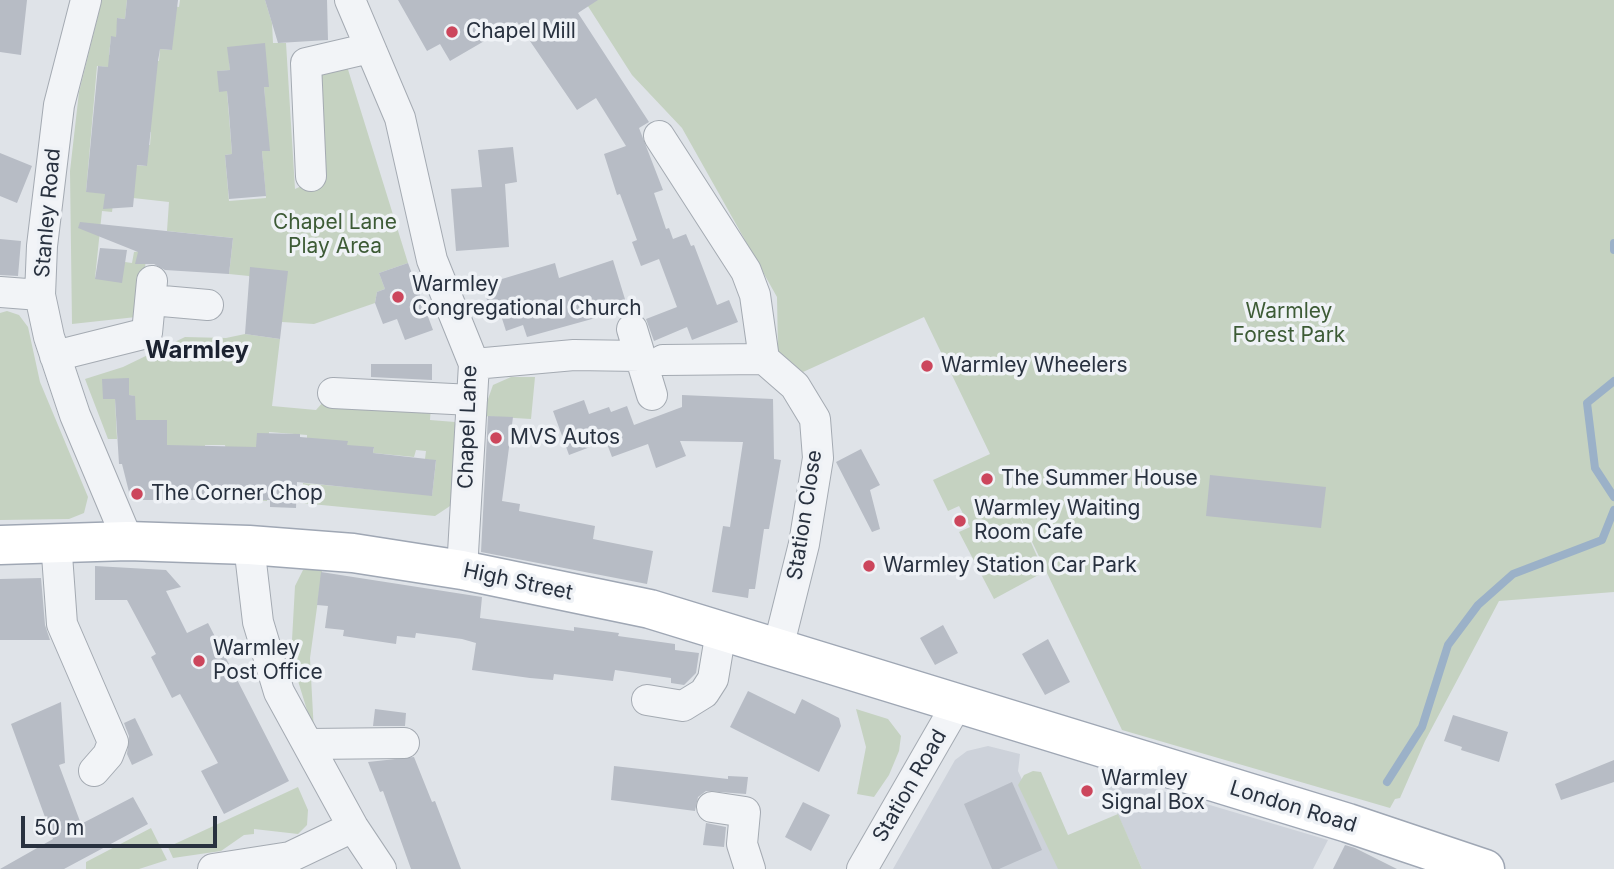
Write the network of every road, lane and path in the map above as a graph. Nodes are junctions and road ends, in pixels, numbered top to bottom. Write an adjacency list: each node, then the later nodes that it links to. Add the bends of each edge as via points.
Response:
1 (86, 0): 7 (street, Stanley Road, via 59,105)
2 (351, 0): 3 (street, Chapel Lane)
3 (370, 48): 5 (street, via 306,63); 12 (street, Chapel Lane, via 400,118 432,260)
4 (659, 136): 11 (street, via 746,271 755,295)
5 (311, 176)
6 (0, 292): 7 (street)
7 (40, 295): 10 (street, Stanley Road)
8 (208, 305): 10 (street, via 152,290 147,333)
9 (645, 349): 11 (street); 12 (street); 14 (street)
10 (55, 356): 17 (street, Stanley Road)
11 (764, 359): 22 (street, Station Close, via 795,386 815,419 818,458 804,544)
12 (474, 364): 15 (street, Chapel Lane)
13 (333, 394): 15 (street)
14 (652, 395)
15 (472, 400): 20 (street, Chapel Lane)
16 (56, 541): 17 (main road, High Street); 18 (main road, High Street); 28 (street, via 62,624 113,742)
17 (128, 541): 19 (main road, High Street)
18 (0, 545)
19 (249, 545): 20 (main road, High Street, via 353,553); 27 (street, via 258,622 279,692)
20 (462, 570): 21 (main road, High Street, via 650,609)
21 (721, 631): 22 (main road, High Street); 23 (street, via 713,679 704,693 683,706)
22 (778, 648): 24 (main road, High Street)
23 (648, 700)
24 (957, 704): 25 (main road, High Street); 34 (street, Station Road)
25 (1020, 722): 35 (main road, London Road)
26 (404, 743): 27 (street)
27 (308, 744): 30 (street)
28 (94, 771)
29 (712, 807): 33 (street, via 745,812 742,844)
30 (353, 827): 31 (street, via 289,856); 32 (street)
31 (213, 869)
32 (381, 869)
33 (750, 869)
34 (862, 869)
35 (1485, 869)

